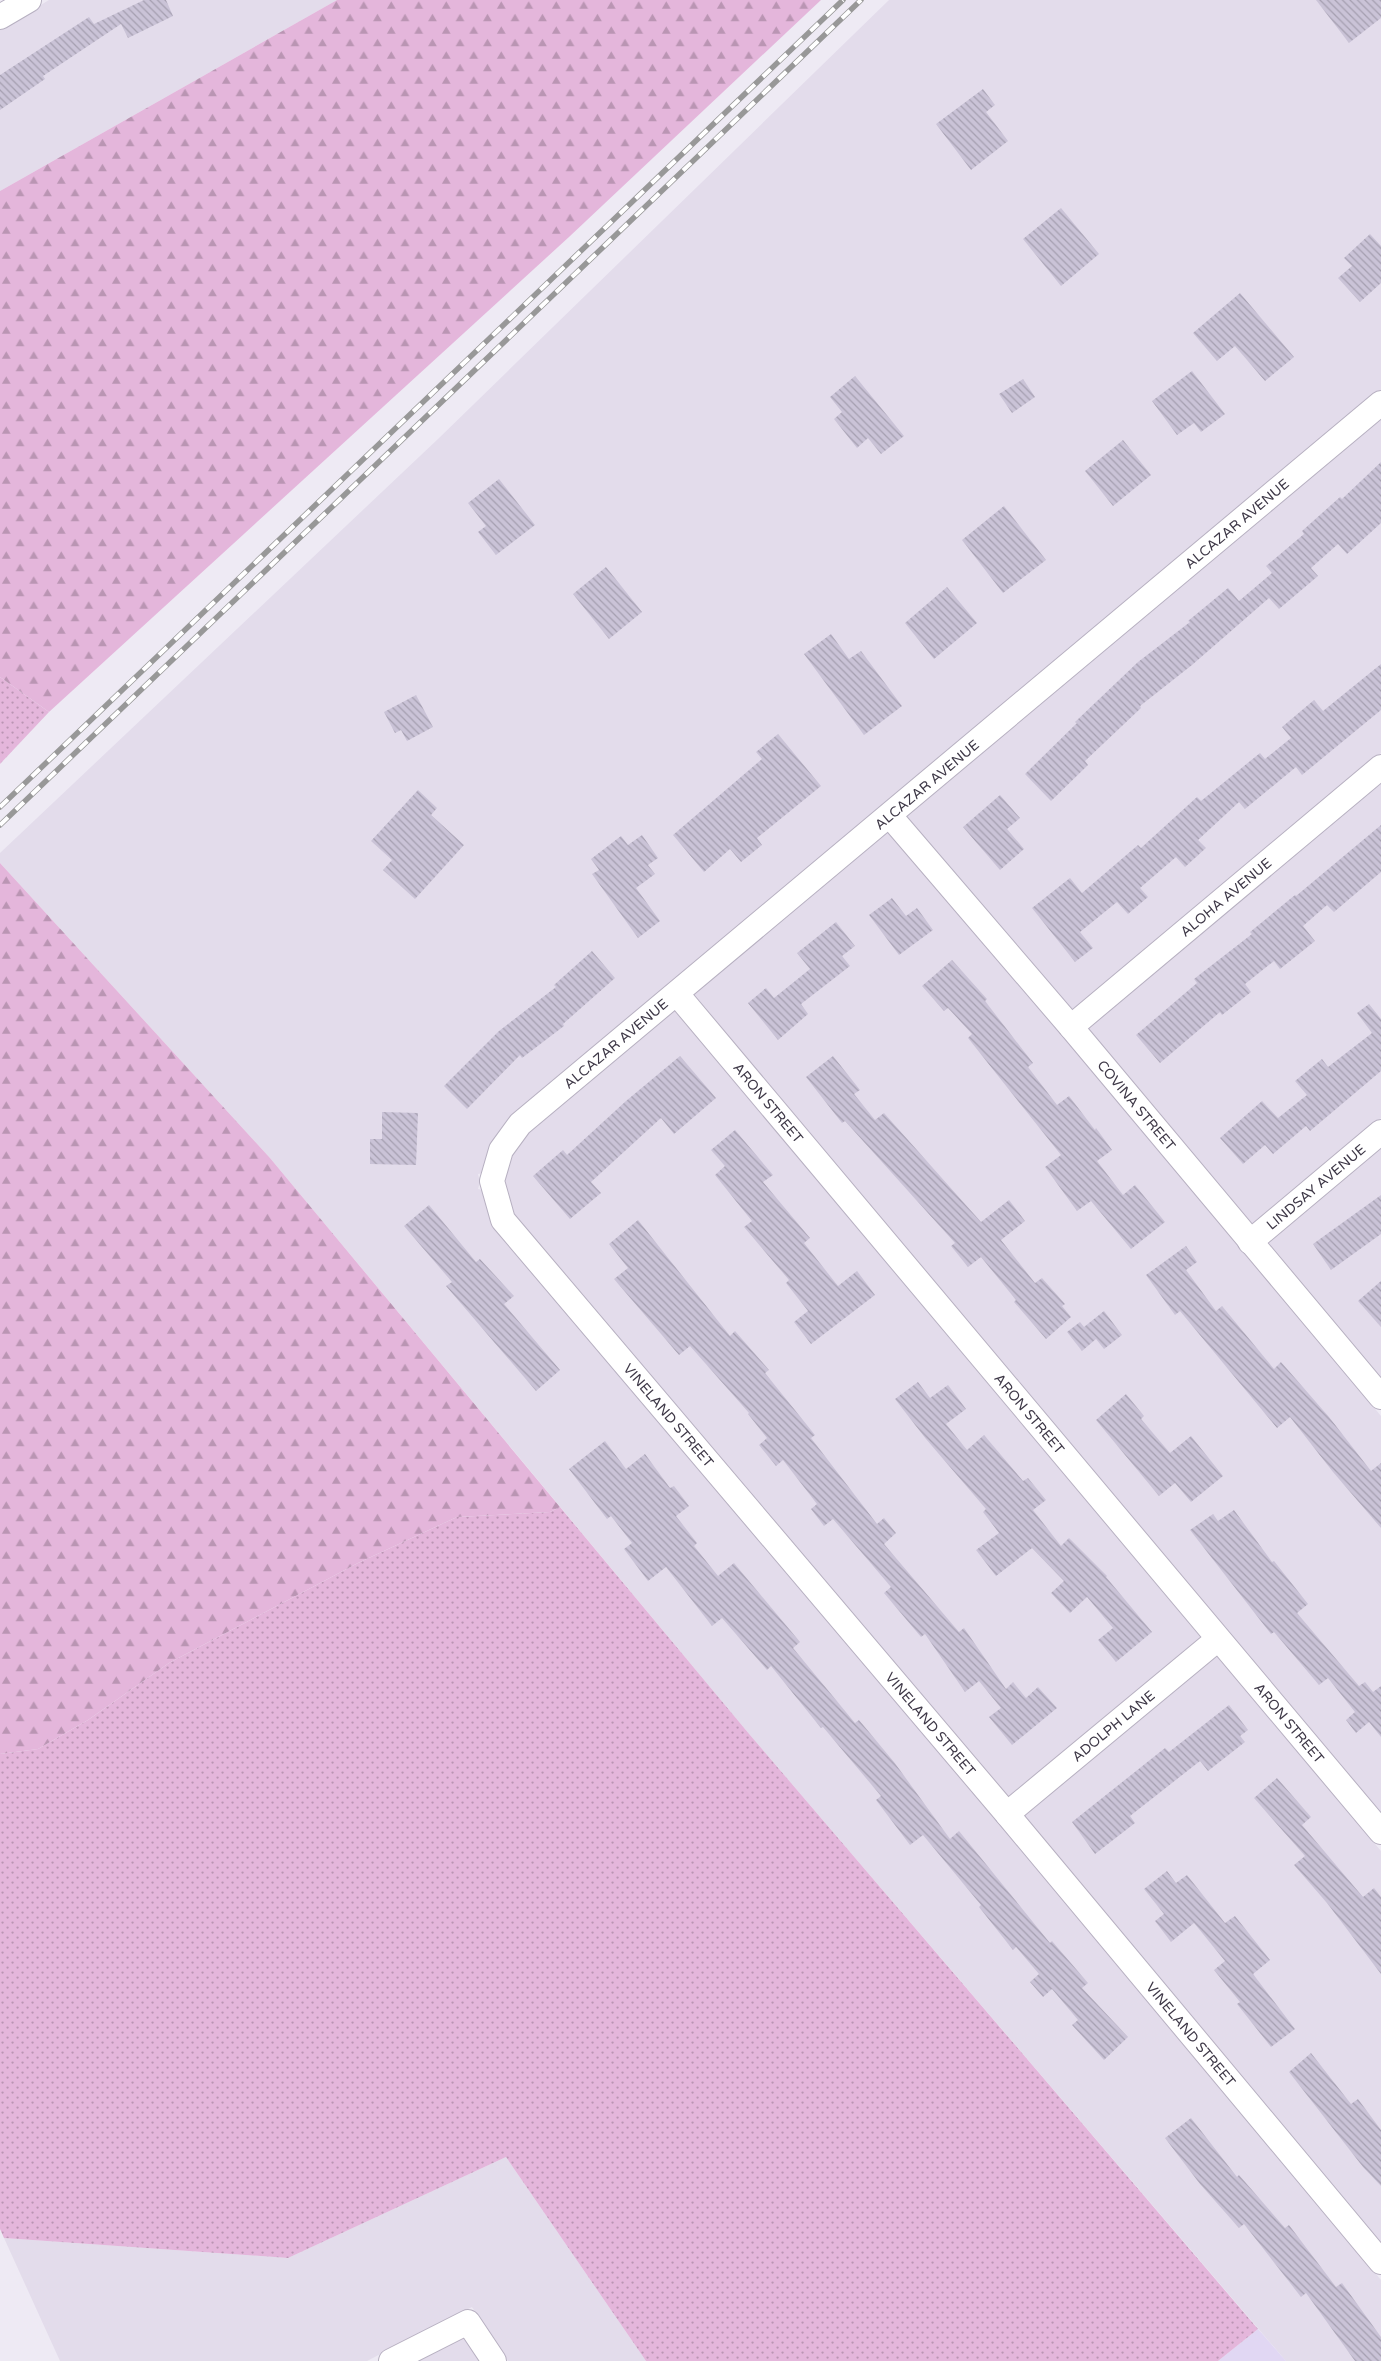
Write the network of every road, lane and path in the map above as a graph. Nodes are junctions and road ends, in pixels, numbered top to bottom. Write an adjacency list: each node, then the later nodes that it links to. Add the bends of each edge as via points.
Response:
1 (29, 0): 2 (street)
2 (0, 17)
3 (1381, 403): 5 (street, ALCAZAR AVENUE)
4 (1381, 767): 7 (street, ALOHA AVENUE)
5 (890, 816): 6 (street, ALCAZAR AVENUE); 7 (street, COVINA STREET)
6 (677, 994): 9 (street, ALCAZAR AVENUE, via 520,1124 501,1150); 12 (street, ARON STREET)
7 (1071, 1027): 10 (street, COVINA STREET)
8 (1381, 1132): 10 (street, LINDSAY AVENUE)
9 (492, 1180): 13 (street, VINELAND STREET, via 503,1220)
10 (1250, 1242): 11 (street, COVINA STREET)
11 (1381, 1397)
12 (1218, 1639): 13 (street, ADOLPH LANE); 14 (street, ARON STREET)
13 (1007, 1814): 15 (street, VINELAND STREET)
14 (1381, 1832)
15 (1381, 2262)
16 (391, 2361): 17 (street, via 468,2322)
17 (494, 2361)

